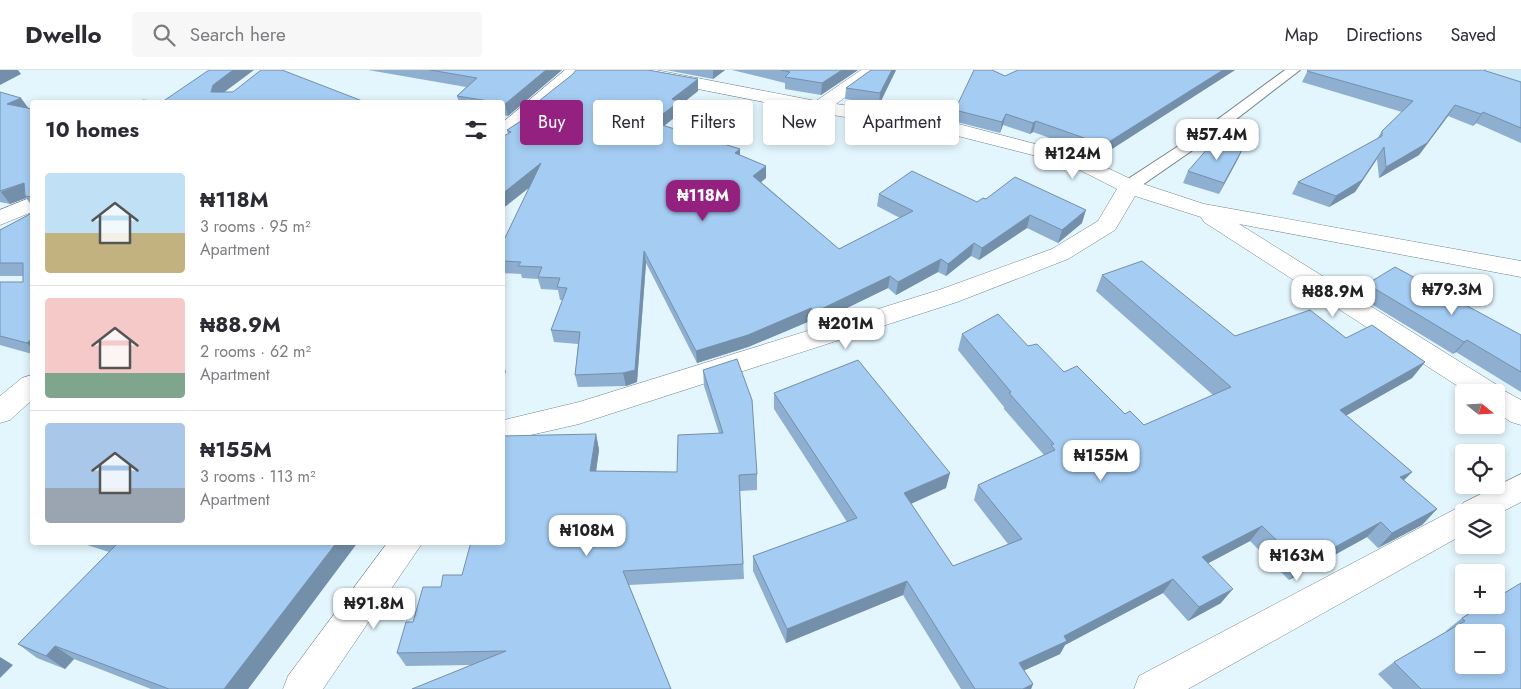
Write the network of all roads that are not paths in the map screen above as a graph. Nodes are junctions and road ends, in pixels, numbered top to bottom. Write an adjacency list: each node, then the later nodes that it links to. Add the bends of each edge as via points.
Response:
1 (575, 70): 8 (street)
2 (627, 70): 5 (street)
3 (873, 70): 6 (street)
4 (1293, 70): 9 (lane, via 1217,128)
5 (782, 100)
6 (828, 100)
7 (835, 110): 9 (street, via 939,125 1075,160)
8 (505, 130)
9 (1129, 187): 11 (street); 19 (street, via 1108,225 1060,254 948,296 579,413 514,428)
10 (30, 205): 12 (street)
11 (1200, 210): 13 (street); 14 (street)
12 (0, 218)
13 (1521, 269)
14 (1475, 384)
15 (30, 387): 17 (street)
16 (1505, 404): 18 (street)
17 (0, 412)
18 (1521, 414)
19 (505, 433)
20 (1521, 487): 21 (street)
21 (1489, 504)
22 (1455, 523): 25 (street)
23 (405, 545): 24 (street)
24 (300, 689)
25 (1152, 689)

